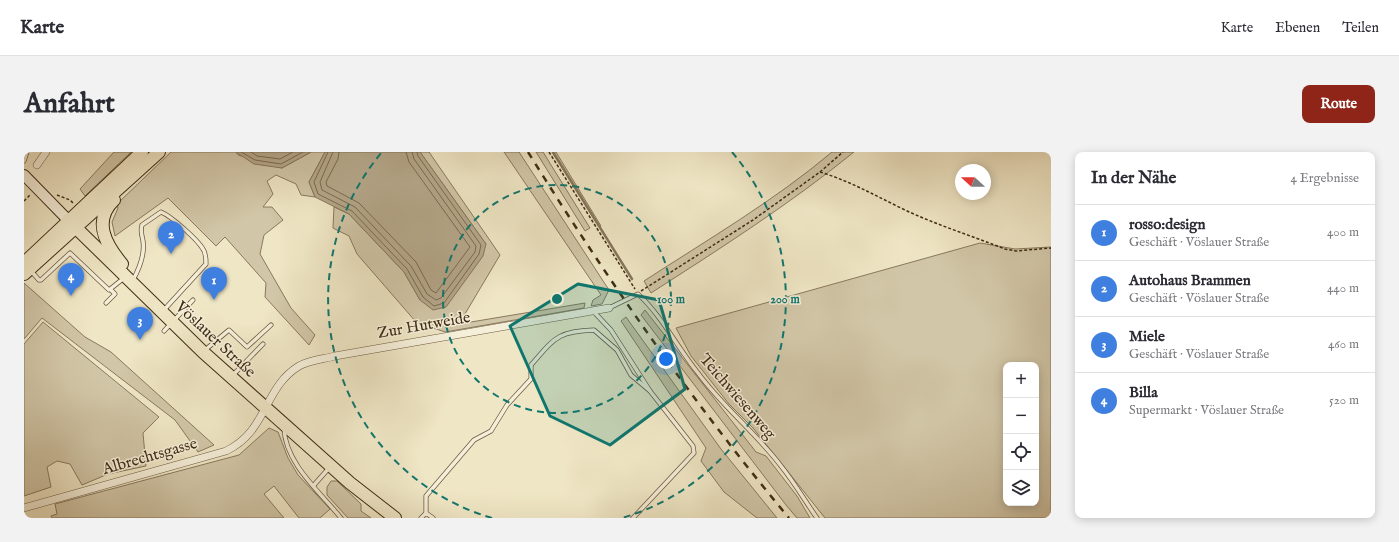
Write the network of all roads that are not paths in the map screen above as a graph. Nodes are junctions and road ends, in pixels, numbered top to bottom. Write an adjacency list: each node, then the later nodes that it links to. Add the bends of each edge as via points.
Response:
1 (27, 152): 5 (lane)
2 (46, 152): 6 (street)
3 (159, 152): 4 (main road)
4 (145, 157): 8 (main road); 8 (main road, via 79,210); 10 (main road, via 138,175 105,212 103,223 107,244 125,267)
5 (24, 161)
6 (37, 165)
7 (24, 175): 8 (street, Vöslauer Straße)
8 (72, 224): 9 (main road); 10 (main road, Vöslauer Straße)
9 (26, 269): 11 (lane, via 40,280 70,253)
10 (128, 280): 11 (lane); 16 (main road, Vöslauer Straße); 16 (lane, via 140,269 144,242 140,229 142,225 161,212 169,215 203,247 206,264)
11 (111, 290): 13 (lane, via 115,294)
12 (193, 300): 18 (lane)
13 (106, 303)
14 (609, 308): 15 (street, Zur Hutweide); 34 (lane, Teichwiesenweg, via 638,294 650,305 698,374 781,465)
15 (592, 311): 22 (lane, via 611,330); 23 (street, Zur Hutweide, via 335,356 301,365 290,372)
16 (161, 312): 18 (main road, Vöslauer Straße)
17 (270, 325): 20 (lane, via 246,347 229,330)
18 (168, 326): 20 (main road, Vöslauer Straße)
19 (263, 344): 21 (lane)
20 (203, 352): 21 (main road, Vöslauer Straße)
21 (231, 377): 23 (main road, Vöslauer Straße)
22 (650, 392): 28 (lane, via 631,375 617,350 594,330 565,333 555,338 531,365 531,378 507,405 491,431 474,440 426,496); 33 (lane, via 693,446 694,453)
23 (266, 408): 24 (main road, Vöslauer Straße); 27 (street, Albrechtsgasse, via 252,432 238,445 226,451)
24 (284, 425): 25 (main road, Vöslauer Straße); 26 (lane, via 284,437 291,454)
25 (331, 466): 26 (lane); 30 (main road, Vöslauer Straße)
26 (314, 485): 29 (lane)
27 (24, 508)
28 (426, 512): 31 (lane); 32 (lane)
29 (341, 518)
30 (395, 518)
31 (421, 518)
32 (433, 518)
33 (633, 518)
34 (817, 518)

